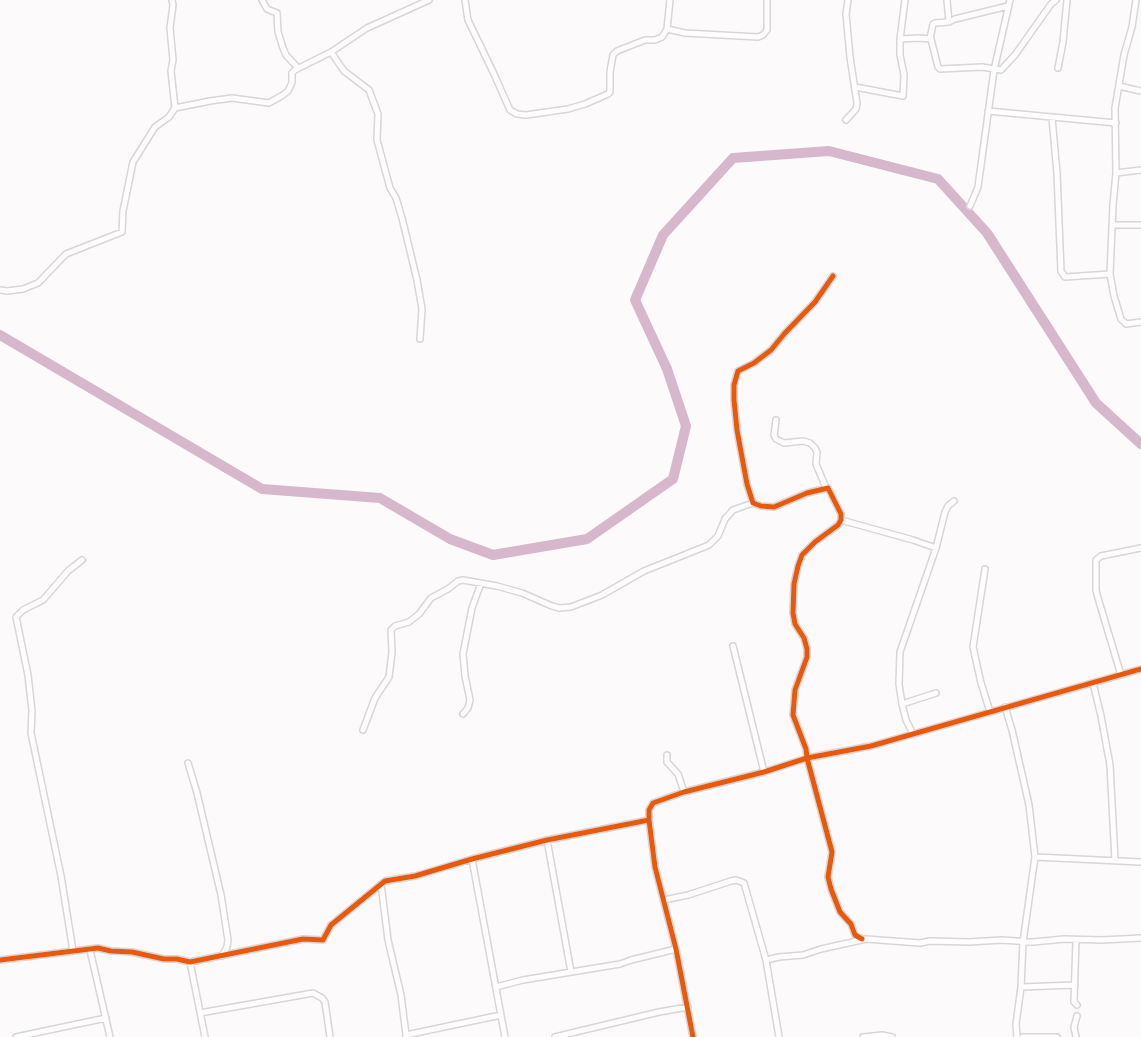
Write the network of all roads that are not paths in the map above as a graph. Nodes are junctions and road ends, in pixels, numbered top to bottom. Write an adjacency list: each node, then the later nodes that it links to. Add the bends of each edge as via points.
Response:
1 (172, 0): 26 (street, via 171,71)
2 (262, 0): 20 (street, via 267,9 277,13 283,48)
3 (428, 0): 19 (street, via 367,28)
4 (464, 0): 16 (street, via 468,20 510,110 517,114 568,109 606,95 610,92 615,52 659,38)
5 (670, 0): 16 (street)
6 (767, 0): 16 (street, via 767,30 758,37)
7 (848, 0): 24 (street, via 846,14)
8 (905, 0): 17 (street)
9 (947, 0): 15 (street)
10 (1010, 0): 14 (street)
11 (1056, 0): 22 (street, via 1015,55 1003,68)
12 (1067, 0): 21 (street)
13 (1136, 0): 23 (street)
14 (1008, 6): 15 (street); 22 (street)
15 (949, 22): 18 (street, via 934,23)
16 (666, 29)
17 (900, 39): 18 (street); 24 (street, via 903,96)
18 (931, 39): 22 (street, via 939,69 982,67)
19 (331, 52): 20 (street); 40 (street, via 344,71 369,90 378,114 377,140 402,218 417,280 422,309)
20 (298, 68): 26 (street, via 292,73 288,91 269,103 232,98)
21 (1058, 68)
22 (994, 70): 27 (street)
23 (1119, 86): 25 (street); 30 (street)
24 (855, 87): 29 (street, via 856,109)
25 (1141, 91)
26 (175, 108): 38 (street, via 169,117 155,126 133,162 122,210 122,232 66,254 38,283 23,289)
27 (988, 111): 28 (street); 33 (street, via 978,187)
28 (1052, 118): 30 (street); 36 (street, via 1061,271 1065,277)
29 (846, 120)
30 (1116, 123): 32 (street)
31 (1141, 170): 32 (street)
32 (1116, 173): 34 (street)
33 (970, 206)
34 (1113, 225): 35 (street); 36 (street)
35 (1141, 225)
36 (1110, 274): 39 (street, via 1121,319 1126,324)
37 (833, 276): 44 (street, via 815,302 774,348 736,373 737,430)
38 (0, 290)
39 (1141, 322)
40 (420, 339)
41 (776, 420): 42 (street, via 776,439 784,443 810,442 815,448 816,464)
42 (826, 488): 44 (street, via 779,506); 45 (street, via 830,489 839,508)
43 (954, 500): 46 (street, via 945,512)
44 (753, 503): 50 (street, via 734,509 709,545 644,571 602,595 571,607 558,608 510,589)
45 (841, 520): 46 (street); 63 (street, via 802,555 794,584 795,624 807,649 795,690 793,715)
46 (936, 548): 56 (street, via 900,652)
47 (1141, 548): 53 (street, via 1101,556 1096,560 1096,590)
48 (82, 560): 81 (street, via 68,571 44,600 16,617 28,674 31,732)
49 (985, 569): 58 (street, via 973,647)
50 (481, 583): 59 (street, via 472,608 464,654 470,700); 60 (street, via 458,580 431,598 409,622 393,628 390,633 389,677 375,698)
51 (733, 646): 65 (street)
52 (1141, 669): 53 (street)
53 (1121, 675): 54 (street)
54 (1093, 683): 57 (street); 71 (street, via 1110,765)
55 (936, 693): 56 (street)
56 (902, 704): 61 (street)
57 (1005, 707): 58 (street); 69 (street, via 1029,805)
58 (990, 712): 61 (street)
59 (463, 714)
60 (363, 730)
61 (913, 734): 63 (street)
62 (667, 755): 66 (street, via 667,762 678,774)
63 (807, 758): 65 (street); 76 (street, via 832,852 828,877 831,889 840,912)
64 (188, 763): 82 (street, via 221,895 228,940)
65 (764, 772): 66 (street)
66 (684, 792): 67 (street, via 653,803)
67 (649, 820): 68 (street); 74 (street, via 655,867)
68 (547, 840): 70 (street); 86 (street)
69 (1035, 857): 71 (street); 78 (street)
70 (472, 859): 73 (street); 88 (street)
71 (1115, 860): 72 (street)
72 (1141, 862)
73 (380, 884): 82 (street, via 330,926 323,940 303,939); 96 (street)
74 (664, 900): 79 (street); 84 (street, via 741,881 748,890)
75 (1141, 938): 77 (street)
76 (862, 940): 78 (street, via 918,944 930,941); 84 (street, via 803,955)
77 (1076, 940): 78 (street); 87 (street)
78 (1023, 942): 89 (street)
79 (676, 949): 86 (street, via 620,964); 91 (street)
80 (90, 950): 81 (street); 85 (street, via 98,948); 95 (street)
81 (73, 952): 83 (street)
82 (221, 956): 85 (street)
83 (0, 960)
84 (766, 960): 104 (street)
85 (190, 962): 92 (street)
86 (571, 972): 88 (street)
87 (1075, 986): 89 (street); 90 (street, via 1074,1002)
88 (496, 987): 93 (street)
89 (1021, 987): 107 (street)
90 (1077, 1005)
91 (688, 1007): 102 (street); 103 (street)
92 (200, 1013): 99 (street); 100 (street, via 312,993 325,1002)
93 (501, 1015): 96 (street); 101 (street)
94 (1077, 1016): 110 (street)
95 (106, 1018): 97 (street); 98 (street)
96 (406, 1036)
97 (16, 1037)
98 (110, 1037)
99 (205, 1037)
100 (329, 1037)
101 (505, 1037)
102 (555, 1037)
103 (694, 1037)
104 (779, 1037)
105 (863, 1037): 106 (street)
106 (892, 1037)
107 (1017, 1037)
108 (1023, 1037): 109 (street)
109 (1057, 1037)
110 (1076, 1037)

